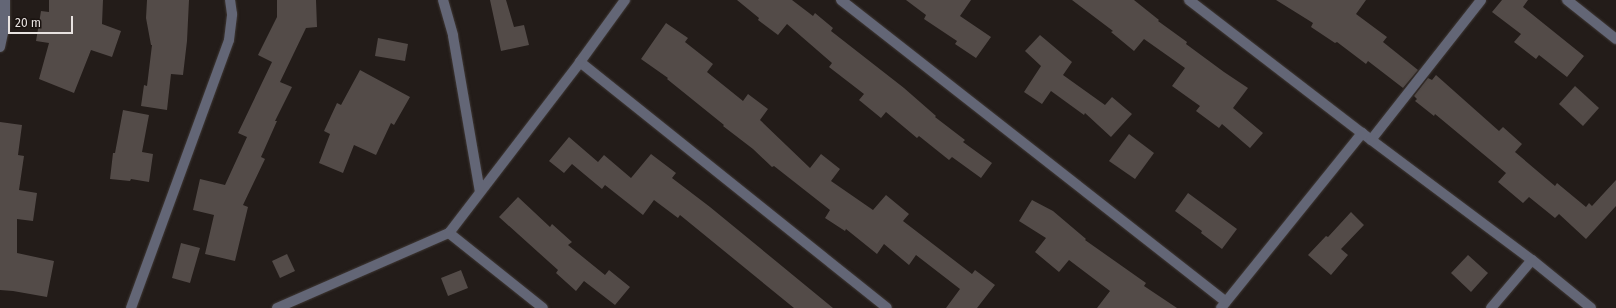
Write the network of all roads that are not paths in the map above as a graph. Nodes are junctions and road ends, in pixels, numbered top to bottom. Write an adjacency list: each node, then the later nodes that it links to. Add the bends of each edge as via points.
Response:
1 (4, 0): 10 (street, via 5,24)
2 (230, 0): 18 (street, via 232,14 229,40)
3 (443, 0): 14 (street, via 453,36)
4 (625, 0): 11 (street)
5 (841, 0): 17 (street)
6 (1189, 0): 12 (street)
7 (1481, 0): 13 (street)
8 (1568, 0): 9 (street)
9 (1616, 38)
10 (0, 47)
11 (580, 62): 14 (street); 21 (street)
12 (1362, 133): 13 (street); 17 (street)
13 (1371, 140): 16 (street)
14 (480, 192): 15 (street)
15 (449, 233): 19 (street); 20 (street)
16 (1532, 260): 22 (street); 23 (street)
17 (1224, 305)
18 (131, 308)
19 (277, 308)
20 (543, 308)
21 (887, 308)
22 (1491, 308)
23 (1591, 308)

